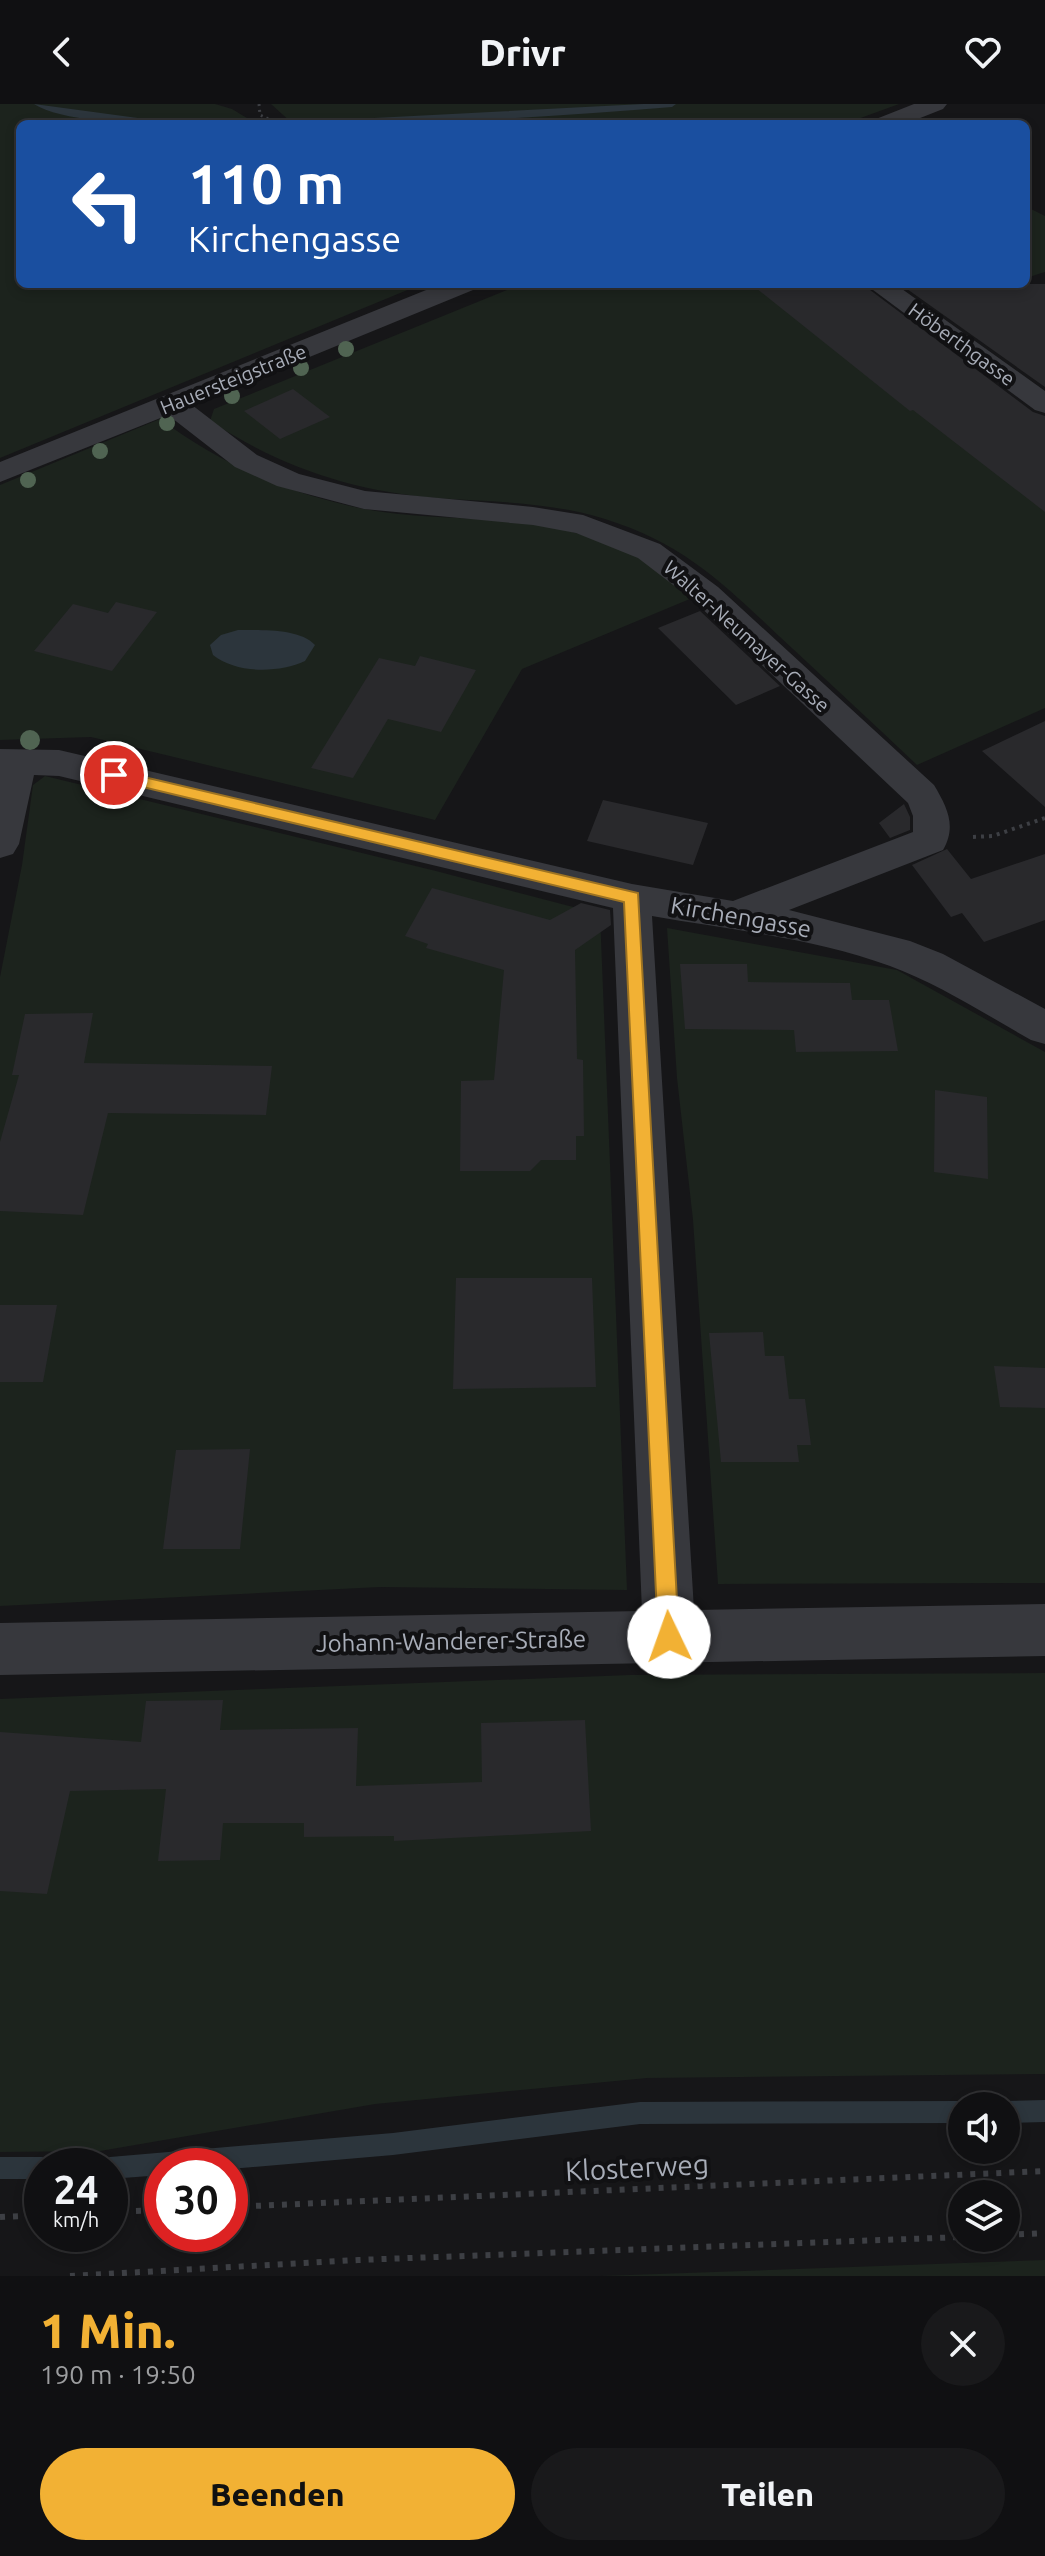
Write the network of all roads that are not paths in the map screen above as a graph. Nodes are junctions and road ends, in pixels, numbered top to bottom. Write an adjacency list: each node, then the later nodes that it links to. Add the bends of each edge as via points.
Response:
1 (935, 104): 2 (street)
2 (894, 120)
3 (454, 288): 5 (street, Hauersteigstraße)
4 (884, 288): 6 (street, Höberthgasse)
5 (171, 403): 7 (street, Hauersteigstraße); 11 (street, Walter-Neumayer-Gasse, via 246,461 288,480 364,500 583,525 649,551 706,594 929,807 934,827 930,840)
6 (1045, 404)
7 (0, 473)
8 (10, 762): 9 (street); 10 (street, Kirchengasse, via 73,766)
9 (0, 844)
10 (632, 898): 11 (street, Kirchengasse); 14 (street)
11 (733, 916): 12 (street, Kirchengasse, via 808,928 896,952)
12 (1045, 1028)
13 (1045, 1630): 14 (street, Johann-Wanderer-Straße)
14 (669, 1637): 15 (street, Johann-Wanderer-Straße)
15 (0, 1649)

